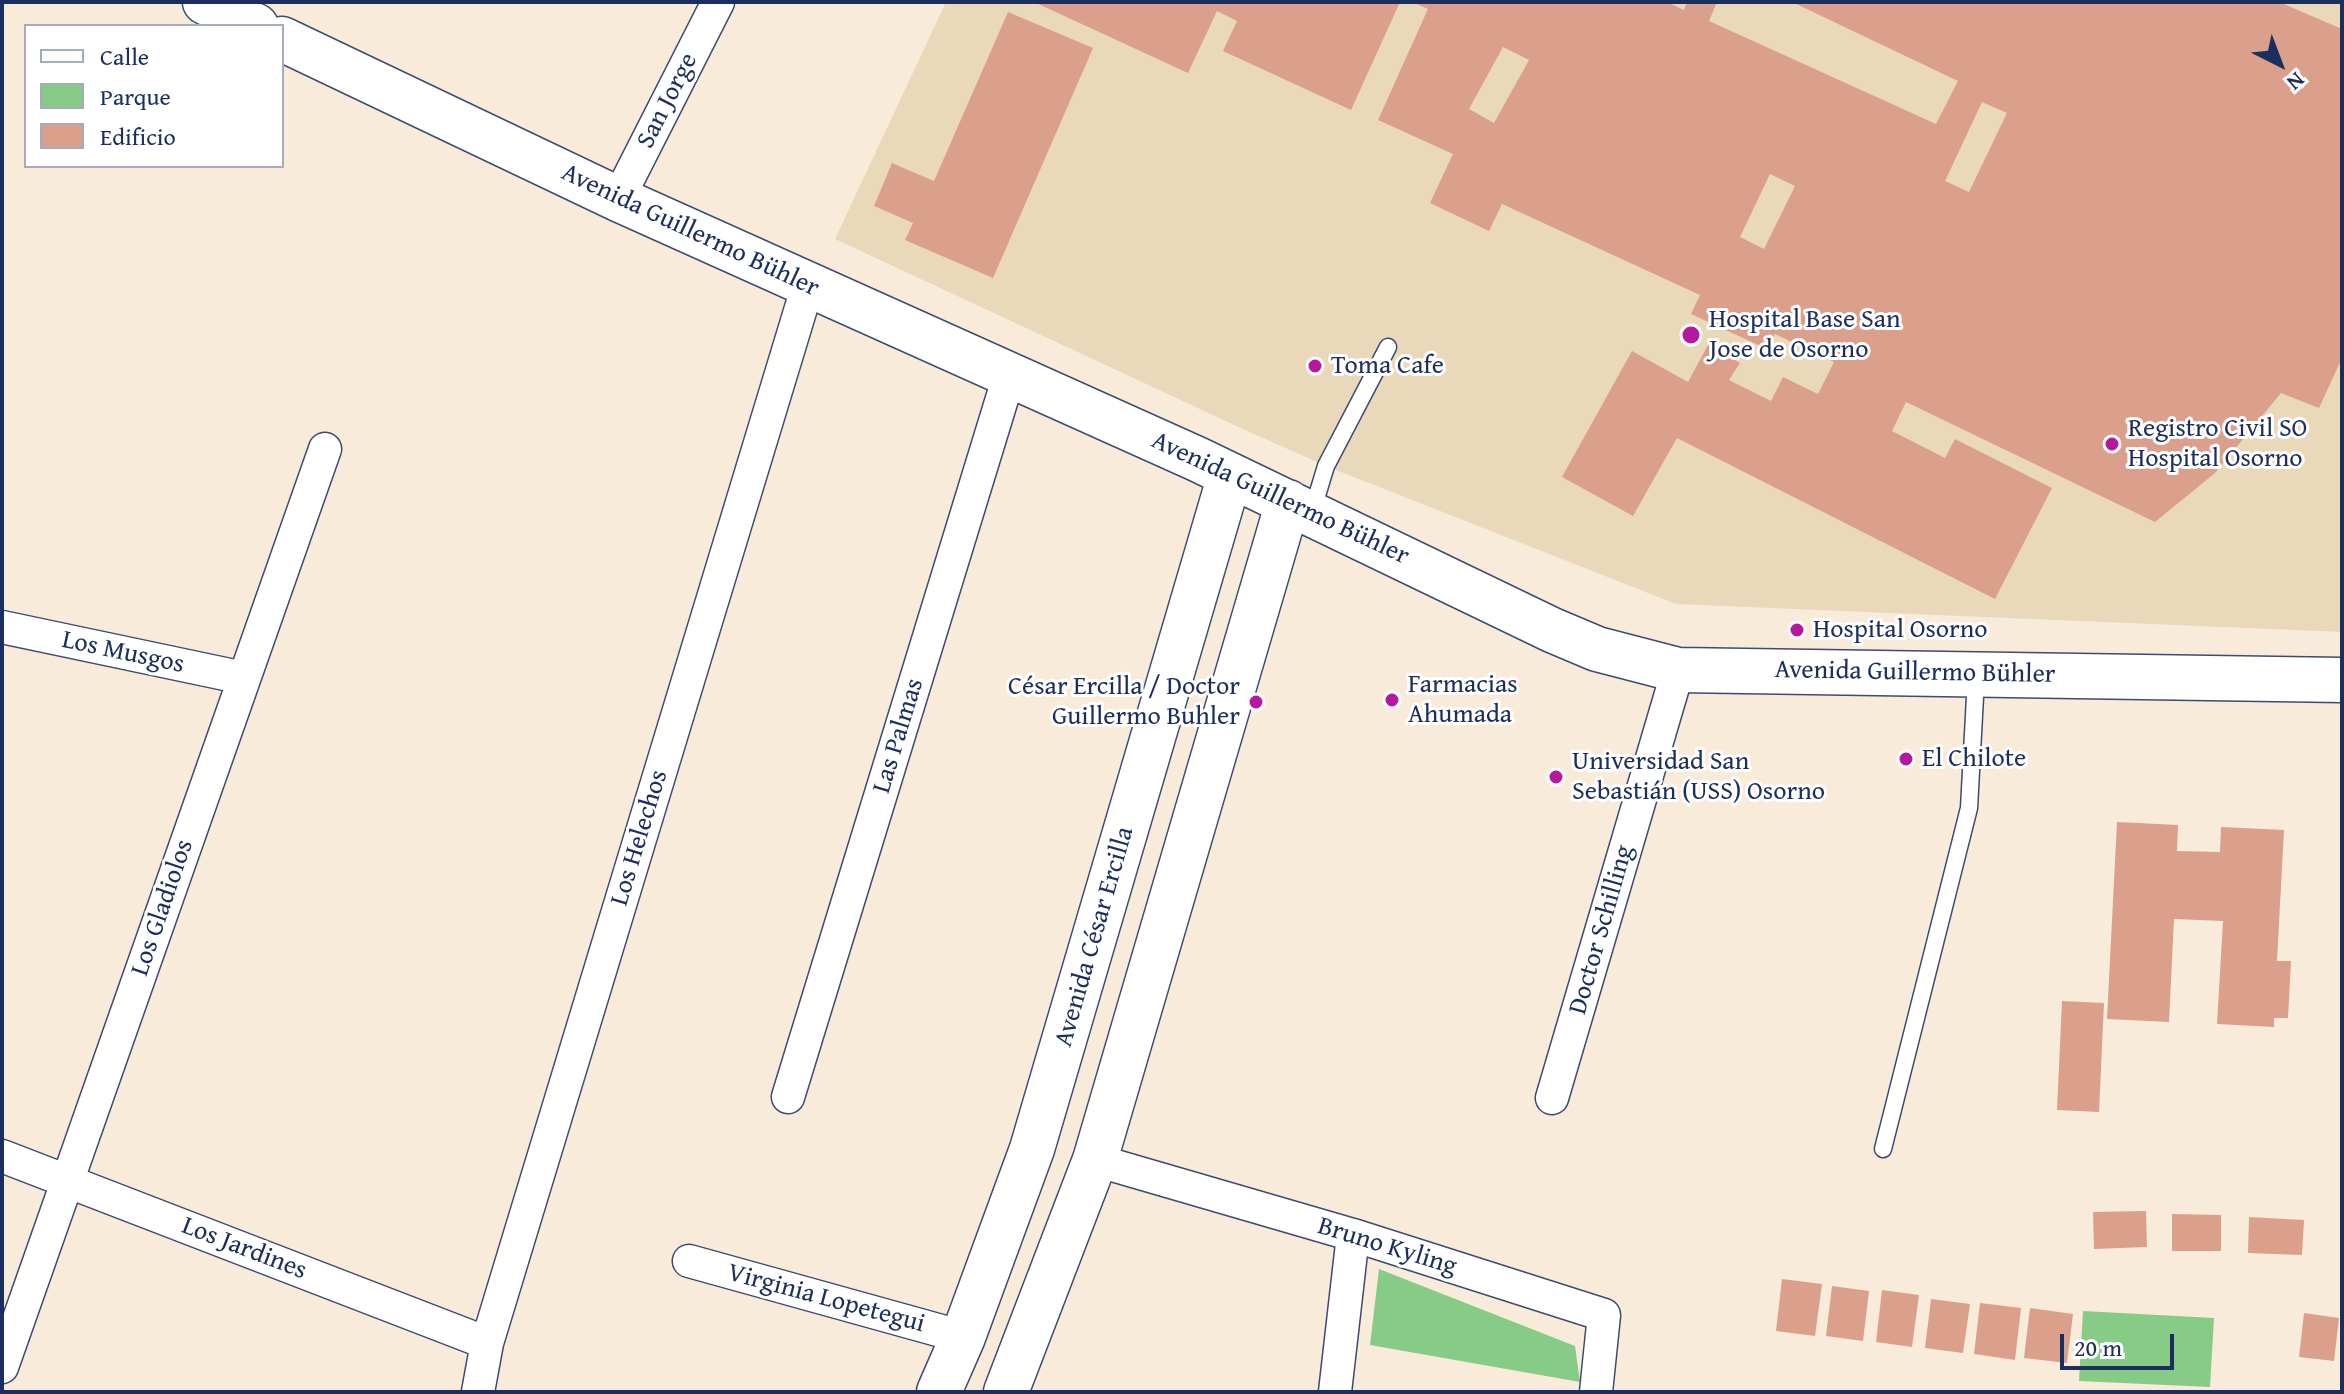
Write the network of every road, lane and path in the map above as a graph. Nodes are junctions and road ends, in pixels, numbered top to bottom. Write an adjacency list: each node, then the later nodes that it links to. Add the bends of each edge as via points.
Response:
1 (205, 2): 3 (main road)
2 (718, 2): 5 (street, San Jorge)
3 (252, 24)
4 (284, 40): 5 (main road, Avenida Guillermo Bühler)
5 (618, 199): 6 (main road, Avenida Guillermo Bühler)
6 (808, 285): 8 (main road, Avenida Guillermo Bühler); 30 (street, Los Helechos)
7 (1388, 347): 11 (lane)
8 (1009, 376): 10 (main road, Avenida Guillermo Bühler); 19 (street, Las Palmas)
9 (325, 449): 15 (street, Los Gladiolos)
10 (1230, 475): 11 (main road, Avenida Guillermo Bühler); 17 (main road, Avenida César Ercilla)
11 (1300, 507): 13 (main road, Avenida Guillermo Bühler, via 1552,630 1597,649); 18 (main road)
12 (2, 627): 15 (street, Los Musgos)
13 (1678, 670): 14 (main road, Avenida Guillermo Bühler); 20 (street, Doctor Schilling)
14 (1976, 674): 16 (main road, Avenida Guillermo Bühler); 21 (lane, via 1969,808)
15 (244, 678): 24 (street, Los Gladiolos)
16 (2342, 680)
17 (1120, 851): 18 (main road); 25 (main road, Avenida César Ercilla)
18 (1182, 865): 23 (main road)
19 (788, 1097)
20 (1552, 1098)
21 (1883, 1149)
22 (2, 1156): 24 (street, Los Jardines)
23 (1095, 1160): 26 (main road); 27 (street, Bruno Kyling)
24 (68, 1180): 30 (street, Los Jardines); 31 (street, Los Gladiolos)
25 (1010, 1211): 26 (main road); 29 (main road, Avenida César Ercilla)
26 (1070, 1227): 34 (main road)
27 (1353, 1235): 35 (street); 36 (street, Bruno Kyling, via 1604,1315)
28 (689, 1261): 29 (street, Virginia Lopetegui)
29 (963, 1337): 33 (main road, Avenida César Ercilla)
30 (487, 1343): 32 (street, Los Helechos)
31 (2, 1367)
32 (478, 1392)
33 (939, 1392)
34 (1006, 1392)
35 (1335, 1392)
36 (1596, 1392)

